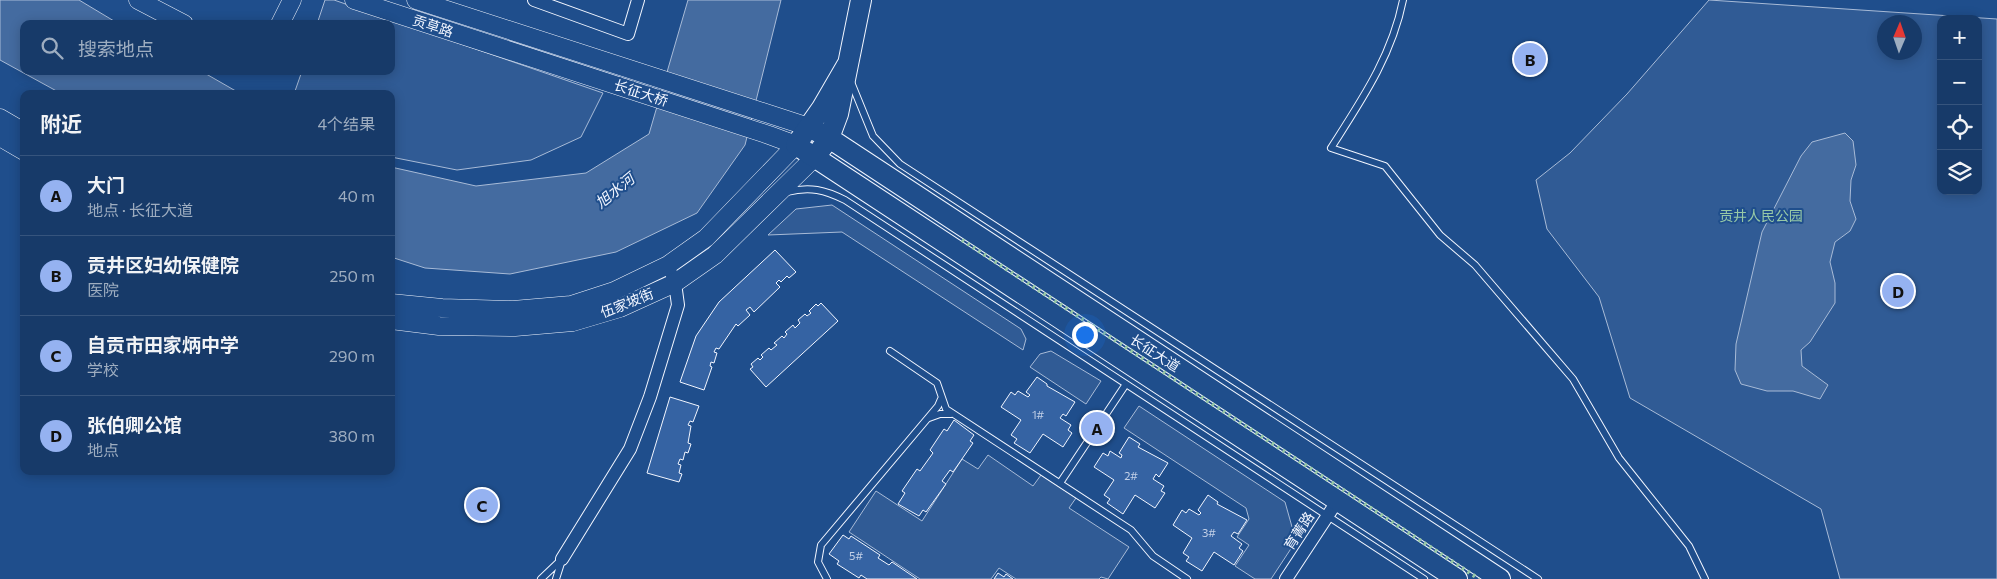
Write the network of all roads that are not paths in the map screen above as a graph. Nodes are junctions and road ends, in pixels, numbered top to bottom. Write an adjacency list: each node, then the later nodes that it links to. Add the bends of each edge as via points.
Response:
1 (138, 0): 9 (street)
2 (292, 0): 10 (street)
3 (354, 0): 12 (street, 贡草路)
4 (416, 0): 11 (street, 贡草路)
5 (534, 0): 6 (street, via 628,34)
6 (638, 0)
7 (861, 0): 13 (main road)
8 (1403, 0): 44 (lane, via 1379,71 1331,148 1384,166 1440,235 1475,265 1573,379 1619,458 1688,546)
9 (176, 20)
10 (282, 20)
11 (520, 34): 15 (street, 长征大桥)
12 (512, 51): 19 (street, 长征大桥)
13 (848, 65): 15 (main road); 18 (main road, via 838,114); 43 (lane, via 853,88 873,136 900,164)
14 (0, 118): 16 (street)
15 (809, 128): 18 (main road, 长征大道); 19 (main road)
16 (20, 130)
17 (0, 137): 20 (street)
18 (829, 138): 21 (main road); 42 (main road, 长征大道)
19 (796, 145): 21 (main road, 长征大道); 23 (street, 伍家坡街, via 706,238)
20 (20, 149)
21 (814, 158): 22 (street, 伍家坡街); 33 (main road, 长征大道)
22 (776, 194): 24 (street, 伍家坡街, via 715,255); 28 (lane, via 803,188 824,190 845,200)
23 (668, 265): 24 (street); 25 (street, 伍家坡街, via 614,291 571,305 512,310)
24 (674, 282): 26 (street, 伍家坡街, via 620,308 573,322 515,327 439,326); 34 (street, via 678,306 650,397 630,448)
25 (395, 303)
26 (395, 320)
27 (890, 351): 29 (lane, via 933,380 939,387)
28 (1126, 384): 32 (lane); 33 (lane)
29 (941, 398): 30 (lane, via 946,409); 31 (lane)
30 (953, 414): 31 (lane, via 940,414); 32 (lane)
31 (924, 422): 37 (lane, via 821,545 818,562)
32 (1060, 483): 38 (lane, via 1134,532 1153,556)
33 (1333, 508): 39 (street, 育菁路); 40 (lane); 41 (main road, 长征大道)
34 (562, 559): 35 (lane); 36 (lane)
35 (540, 579)
36 (556, 579)
37 (827, 579)
38 (1187, 579)
39 (1286, 579)
40 (1424, 579)
41 (1457, 579)
42 (1500, 579)
43 (1538, 579)
44 (1705, 579)

